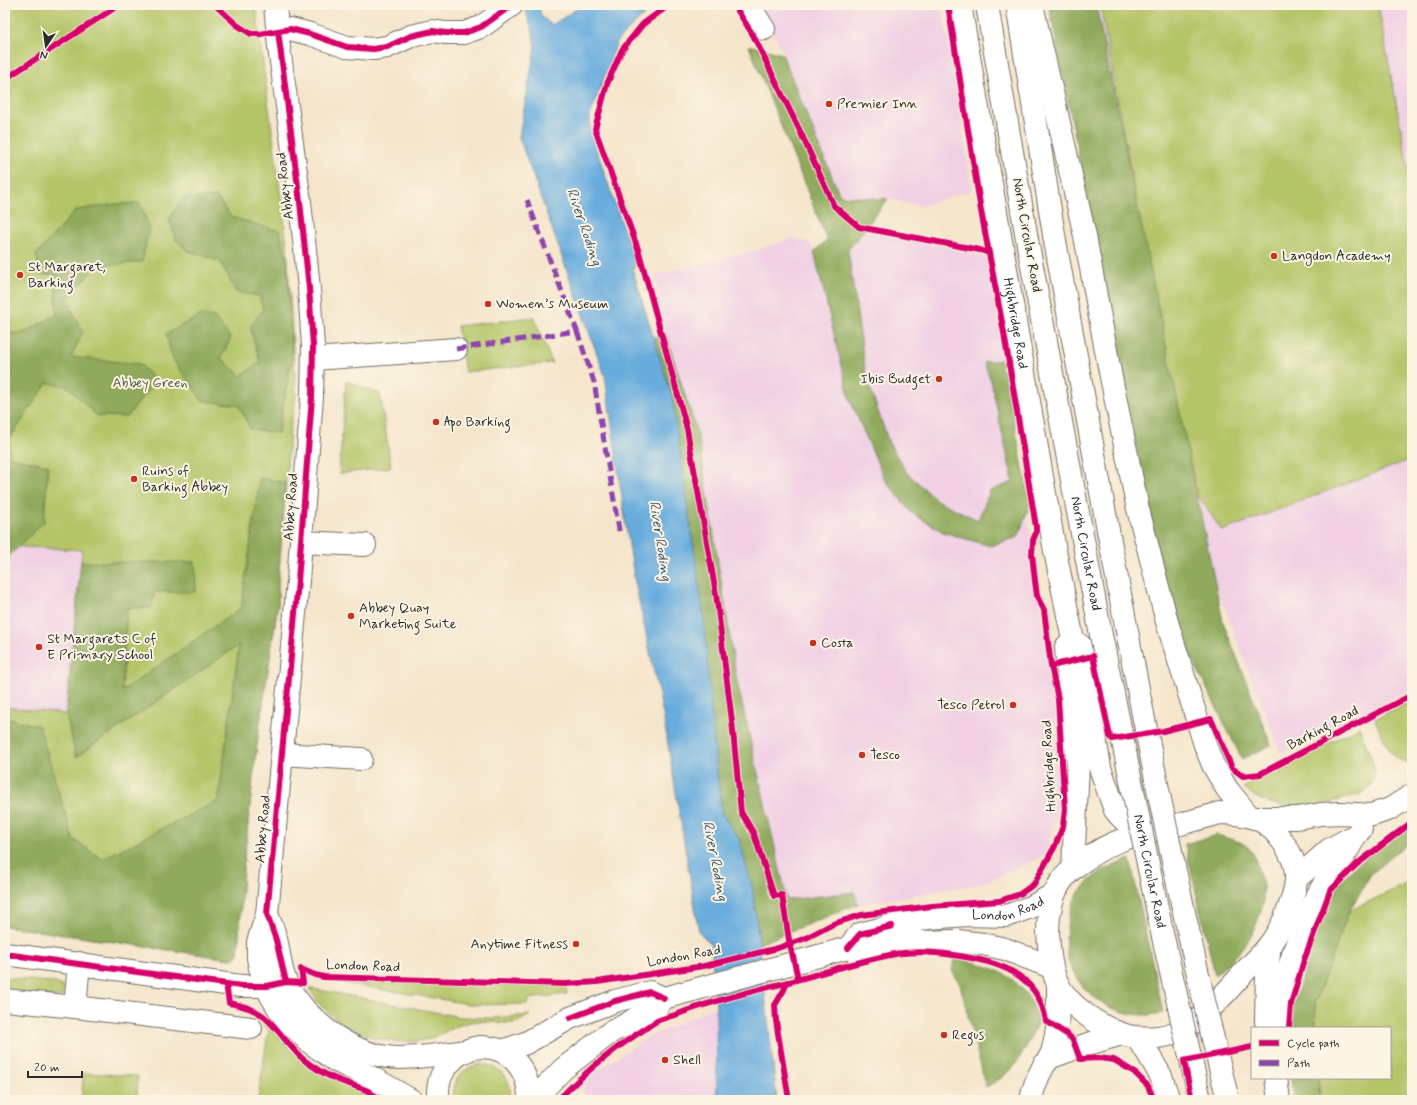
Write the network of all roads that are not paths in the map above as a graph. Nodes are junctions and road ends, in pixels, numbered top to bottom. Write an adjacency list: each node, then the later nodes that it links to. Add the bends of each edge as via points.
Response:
1 (275, 5): 9 (main road, Abbey Road)
2 (512, 5): 9 (main road, via 481,27 464,33 439,32 411,36 387,47 373,49 347,47 290,29)
3 (749, 5): 8 (main road)
4 (960, 5): 14 (main road, Highbridge Road, via 1055,551)
5 (987, 5): 48 (main road, North Circular Road, bridge, via 1028,245 1100,630 1163,937)
6 (1017, 5): 49 (main road, North Circular Road, bridge, via 1055,241 1156,776)
7 (1032, 5): 19 (main road, via 1085,236 1138,509 1165,615 1213,765 1227,789)
8 (764, 29)
9 (278, 31): 11 (main road, Abbey Road, via 300,202)
10 (456, 349): 11 (main road)
11 (313, 359): 12 (main road, Abbey Road)
12 (301, 542): 13 (main road); 15 (main road, Abbey Road)
13 (365, 545)
14 (1073, 640): 20 (main road, Highbridge Road, via 1081,646 1100,768 1115,810); 22 (main road, Highbridge Road, via 1066,647 1078,765)
15 (282, 754): 16 (main road); 30 (main road, Abbey Road, via 268,914 258,942 260,968)
16 (361, 759)
17 (1412, 795): 18 (main road, via 1390,809)
18 (1372, 815): 19 (main road, via 1340,813 1289,818); 21 (main road)
19 (1251, 816): 20 (main road, via 1220,813); 23 (main road, via 1269,825 1279,836 1294,861)
20 (1139, 834): 22 (main road, via 1098,850)
21 (1356, 835): 23 (main road, via 1330,849); 35 (main road, via 1318,895 1299,939 1288,968)
22 (1073, 868): 24 (main road)
23 (1296, 879): 25 (main road, via 1284,918)
24 (1054, 894): 26 (main road, London Road, via 1031,907 1006,916 928,918 860,934); 29 (main road, via 1048,922 1049,946)
25 (1270, 944): 34 (main road); 37 (main road, via 1211,1008 1184,1029 1167,1036)
26 (848, 948): 29 (main road, London Road, via 859,953 917,942 958,941 983,944 1005,949); 31 (main road, London Road)
27 (5, 954): 28 (main road)
28 (79, 963): 30 (main road, via 241,986); 33 (main road)
29 (1055, 976): 37 (main road, via 1069,1000 1096,1022); 40 (main road, via 1056,1028)
30 (277, 984): 38 (main road, via 294,995 326,1030 345,1043 370,1053 399,1058); 42 (main road, via 279,1010 308,1041 336,1061 375,1079)
31 (664, 998): 39 (main road, London Road, via 650,992 615,1001 570,1018 526,1043); 45 (main road, London Road, via 655,1009 611,1032 563,1069)
32 (5, 1000): 33 (main road)
33 (75, 1007): 36 (main road)
34 (1266, 1027)
35 (1278, 1027)
36 (251, 1028)
37 (1129, 1035): 40 (main road, via 1085,1045); 47 (main road, via 1147,1052 1161,1076)
38 (466, 1051): 39 (main road, via 482,1047); 43 (main road, via 456,1056 442,1074 438,1085)
39 (502, 1051): 44 (main road, via 521,1068 530,1091)
40 (1049, 1058): 46 (main road, via 1036,1083)
41 (1276, 1079): 50 (main road)
42 (411, 1100)
43 (439, 1100)
44 (529, 1100)
45 (533, 1100)
46 (1032, 1100)
47 (1168, 1100)
48 (1200, 1100)
49 (1228, 1100)
50 (1279, 1100)

